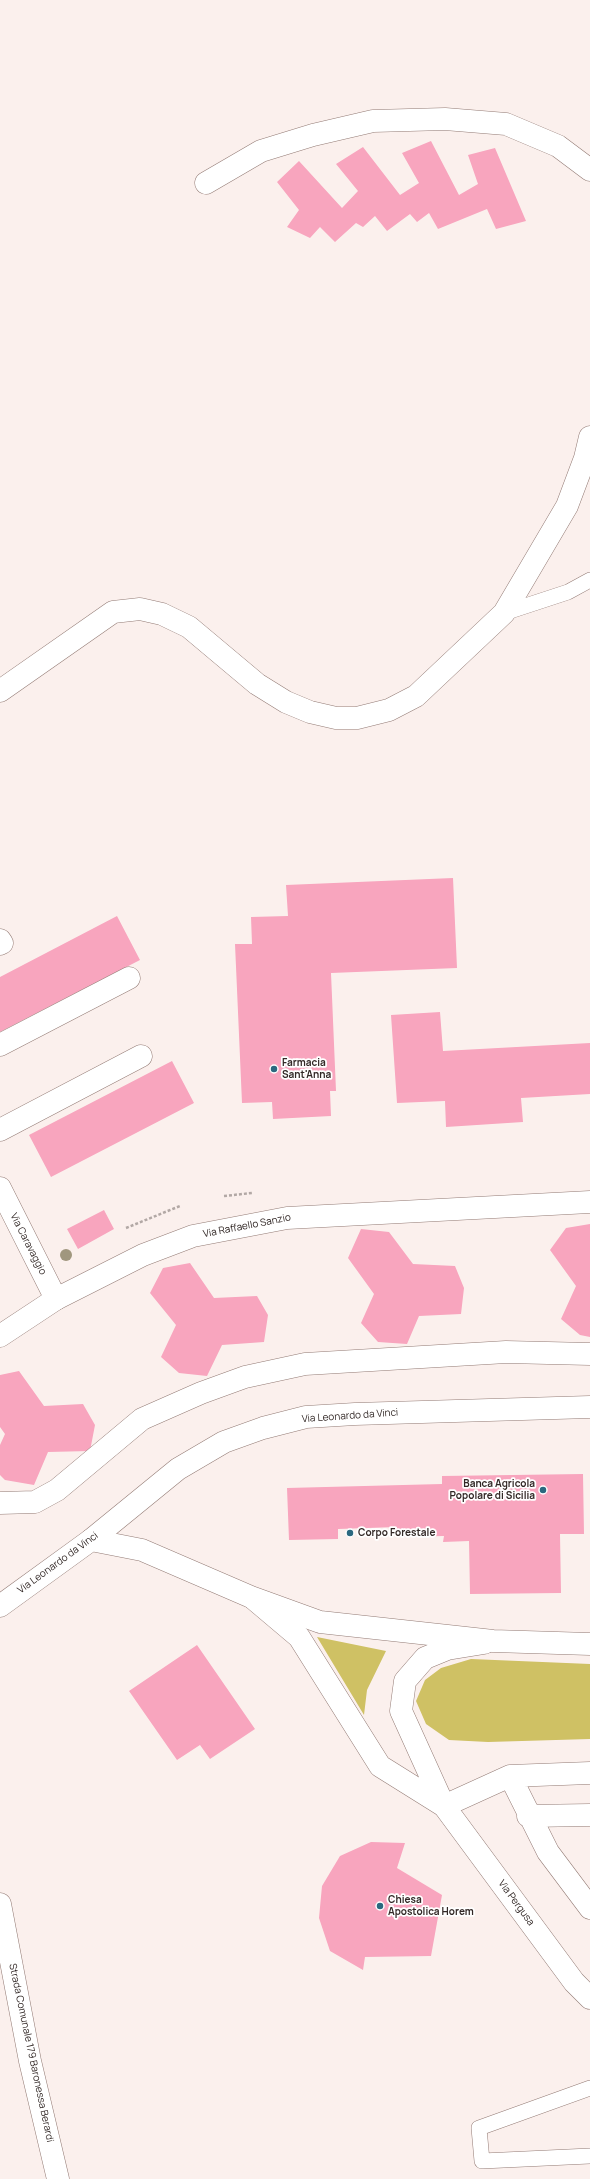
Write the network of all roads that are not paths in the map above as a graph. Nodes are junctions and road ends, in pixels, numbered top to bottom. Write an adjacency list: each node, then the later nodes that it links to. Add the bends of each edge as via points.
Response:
1 (590, 170): 2 (street, via 558,146 506,124 445,119 373,121 261,150)
2 (206, 183)
3 (590, 437): 5 (street, via 567,506)
4 (590, 580): 5 (lane, via 568,592)
5 (504, 613): 6 (street, via 416,696 389,710 357,718 336,718 310,712 286,702 257,684 189,627 162,614 140,609 113,612)
6 (0, 692)
7 (0, 940): 8 (street)
8 (0, 944)
9 (129, 978): 10 (street)
10 (0, 1044)
11 (141, 1056): 12 (street)
12 (0, 1130)
13 (0, 1188): 15 (street, Via Caravaggio)
14 (590, 1202): 15 (street, Via Raffaello Sanzio, via 287,1218 193,1236 143,1255)
15 (56, 1299): 16 (street, Via Raffaello Sanzio)
16 (0, 1336)
17 (590, 1354): 19 (street, via 506,1352 305,1364 245,1377 142,1419 58,1490 35,1502)
18 (590, 1407): 20 (street, Via Leonardo da Vinci, via 348,1414 306,1417 263,1428 224,1442 178,1469)
19 (0, 1503)
20 (91, 1540): 21 (street, via 142,1550); 22 (street, Via Leonardo da Vinci)
21 (251, 1597): 23 (street, via 320,1622); 27 (street, via 299,1637 380,1766)
22 (2, 1602)
23 (493, 1642): 24 (street); 27 (street, via 447,1649 425,1658 405,1682 401,1711)
24 (590, 1644)
25 (590, 1773): 26 (street)
26 (510, 1776): 27 (street); 29 (street)
27 (444, 1806): 32 (street, Via Pergusa, via 574,1982)
28 (590, 1815): 29 (street)
29 (528, 1816): 31 (street, via 548,1852)
30 (0, 1904): 35 (street, Strada Comunale 179 Baronessa Berardi, via 30,2061)
31 (590, 1908)
32 (590, 1998)
33 (590, 2088): 34 (lane, via 479,2128 482,2161)
34 (590, 2156)
35 (58, 2179)

